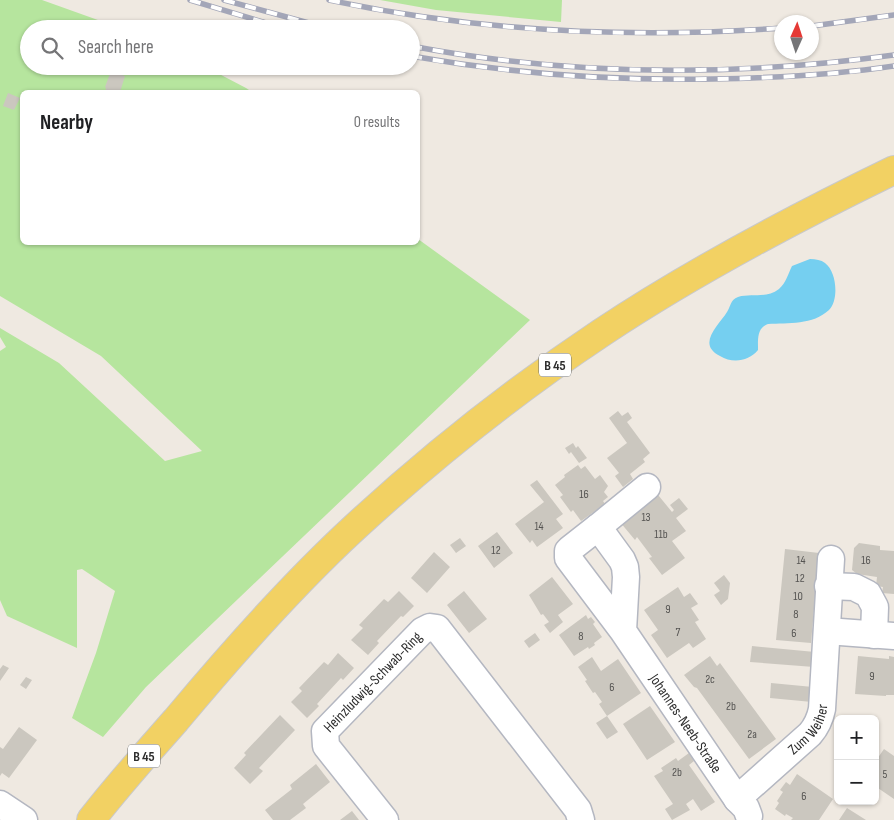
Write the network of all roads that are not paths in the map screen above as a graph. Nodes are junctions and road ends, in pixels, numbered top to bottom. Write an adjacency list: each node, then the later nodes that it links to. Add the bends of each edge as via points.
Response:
1 (894, 170): 12 (main road, B 45, via 802,215 654,300 543,373 439,455 353,529 260,623)
2 (647, 487): 3 (street, Johannes-Neeb-Straße)
3 (598, 527): 6 (street, via 625,567); 6 (street, Johannes-Neeb-Straße, via 570,548 568,558)
4 (831, 559): 5 (street, Zum Weiher)
5 (828, 586): 7 (street, Zum Weiher); 8 (street, via 854,587 868,594)
6 (623, 631): 10 (street, Johannes-Neeb-Straße)
7 (827, 632): 8 (street); 10 (street, Zum Weiher, via 822,709 816,728)
8 (884, 635)
9 (0, 804): 11 (street)
10 (744, 814)
11 (24, 820)
12 (91, 820)
13 (385, 820): 14 (street, Heinzludwig-Schwab-Ring, via 326,746 325,731 430,626 438,628 578,810)
14 (581, 820)

